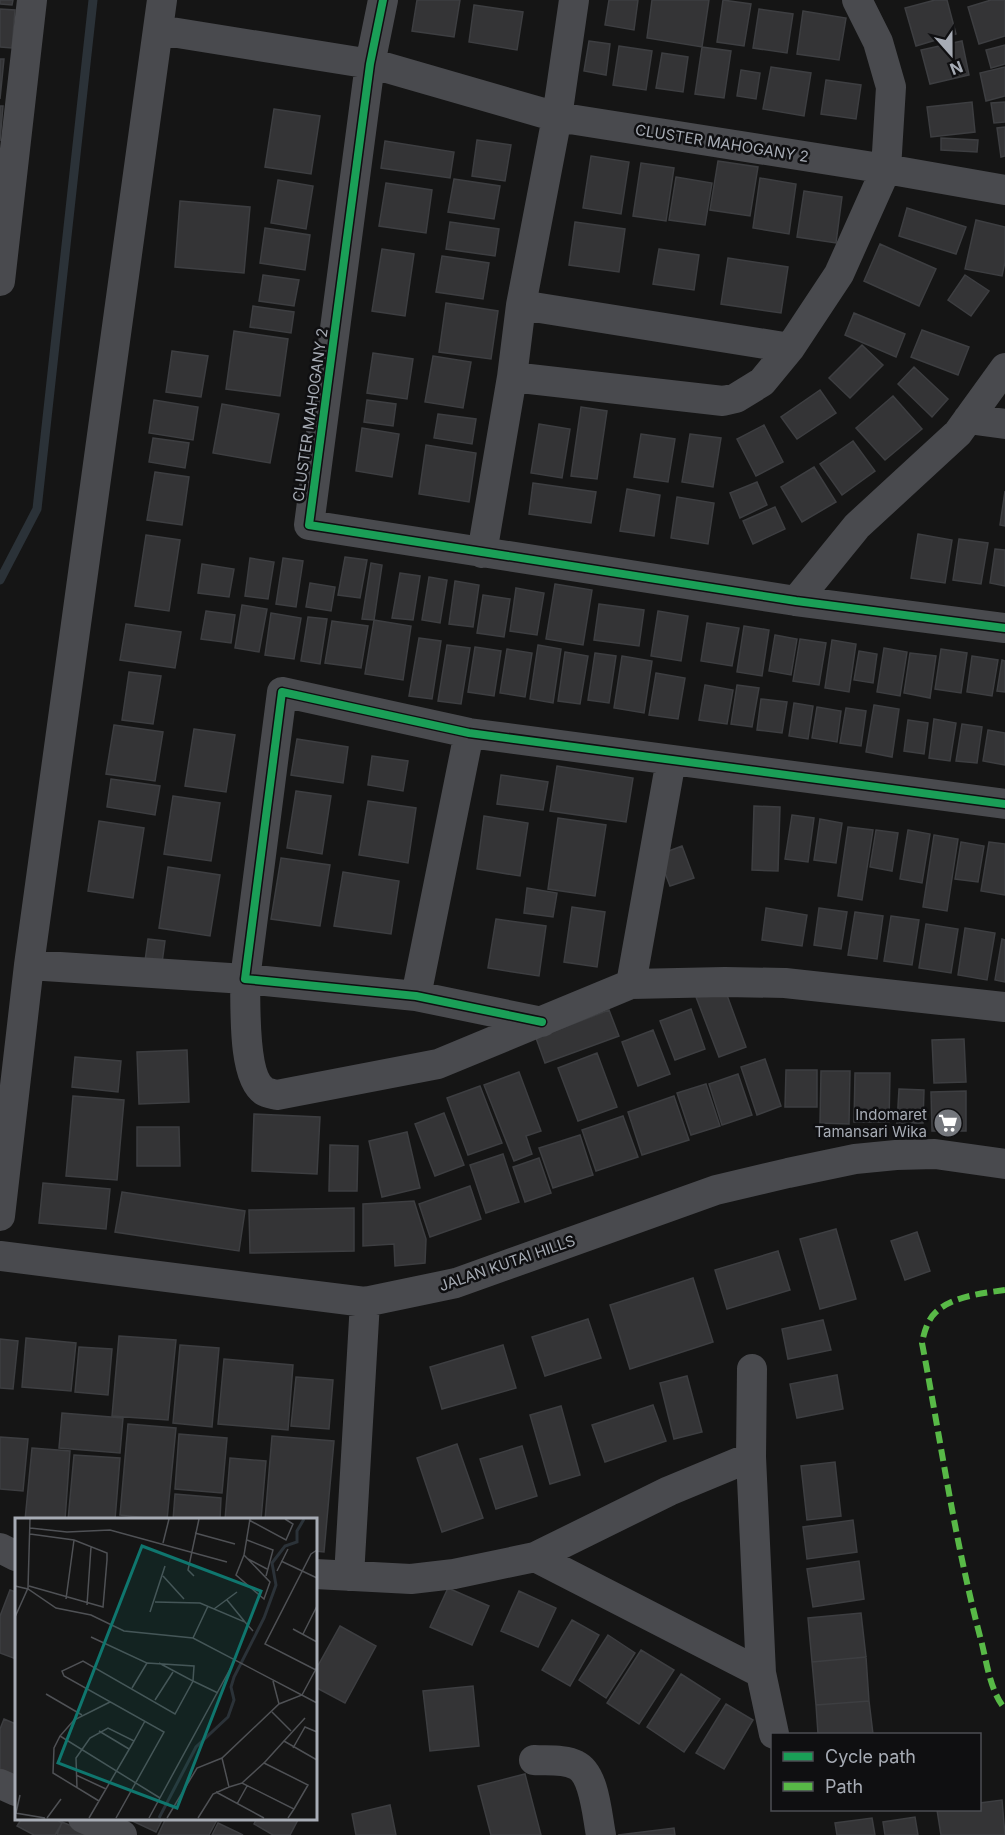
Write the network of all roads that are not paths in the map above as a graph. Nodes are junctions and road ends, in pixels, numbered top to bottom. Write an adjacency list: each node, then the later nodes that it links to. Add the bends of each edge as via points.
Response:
1 (32, 0): 11 (street)
2 (162, 0): 6 (street)
3 (383, 0): 7 (street, CLUSTER MAHOGANY 2)
4 (574, 0): 8 (street)
5 (857, 0): 9 (street, via 878,42 891,87)
6 (159, 30): 7 (street, CLUSTER MAHOGANY 2); 24 (street)
7 (370, 64): 8 (street, CLUSTER MAHOGANY 2); 18 (street, CLUSTER MAHOGANY 2, via 309,525)
8 (557, 117): 9 (street, CLUSTER MAHOGANY 2); 12 (street)
9 (886, 169): 10 (street, CLUSTER MAHOGANY 2); 13 (street, via 839,274)
10 (1005, 190)
11 (0, 281)
12 (521, 305): 13 (street); 15 (street)
13 (790, 348): 15 (street, via 762,382 723,401)
14 (1005, 368): 16 (street)
15 (512, 376): 18 (street)
16 (968, 419): 17 (street); 19 (street, via 958,433 857,526)
17 (1005, 424)
18 (482, 553): 19 (street, CLUSTER MAHOGANY 2)
19 (796, 601): 20 (street, CLUSTER MAHOGANY 2)
20 (1005, 628)
21 (469, 733): 22 (street); 25 (street, via 282,692); 27 (street)
22 (671, 760): 23 (street); 26 (street)
23 (1005, 804)
24 (29, 965): 25 (street); 31 (street)
25 (245, 979): 27 (street); 29 (street, via 248,1065 264,1091 277,1095 438,1064)
26 (631, 984): 28 (street, via 785,983); 29 (street)
27 (416, 996): 29 (street)
28 (1005, 1007)
29 (542, 1022)
30 (1005, 1164): 33 (street, JALAN KUTAI HILLS, via 935,1154 896,1155 799,1170 716,1190 456,1282)
31 (0, 1216)
32 (0, 1256): 33 (street, JALAN KUTAI HILLS)
33 (365, 1302): 40 (street)
34 (752, 1369): 35 (street)
35 (751, 1457): 38 (street, via 669,1491); 41 (street)
36 (0, 1548): 37 (street)
37 (15, 1556)
38 (535, 1557): 40 (street, via 411,1579); 41 (street)
39 (316, 1574): 40 (street)
40 (349, 1576)
41 (761, 1674): 42 (street)
42 (774, 1733)
43 (534, 1760): 48 (street, via 566,1762 585,1772)
44 (0, 1784): 45 (street)
45 (15, 1791)
46 (87, 1820): 47 (street)
47 (122, 1835)
48 (601, 1835)

